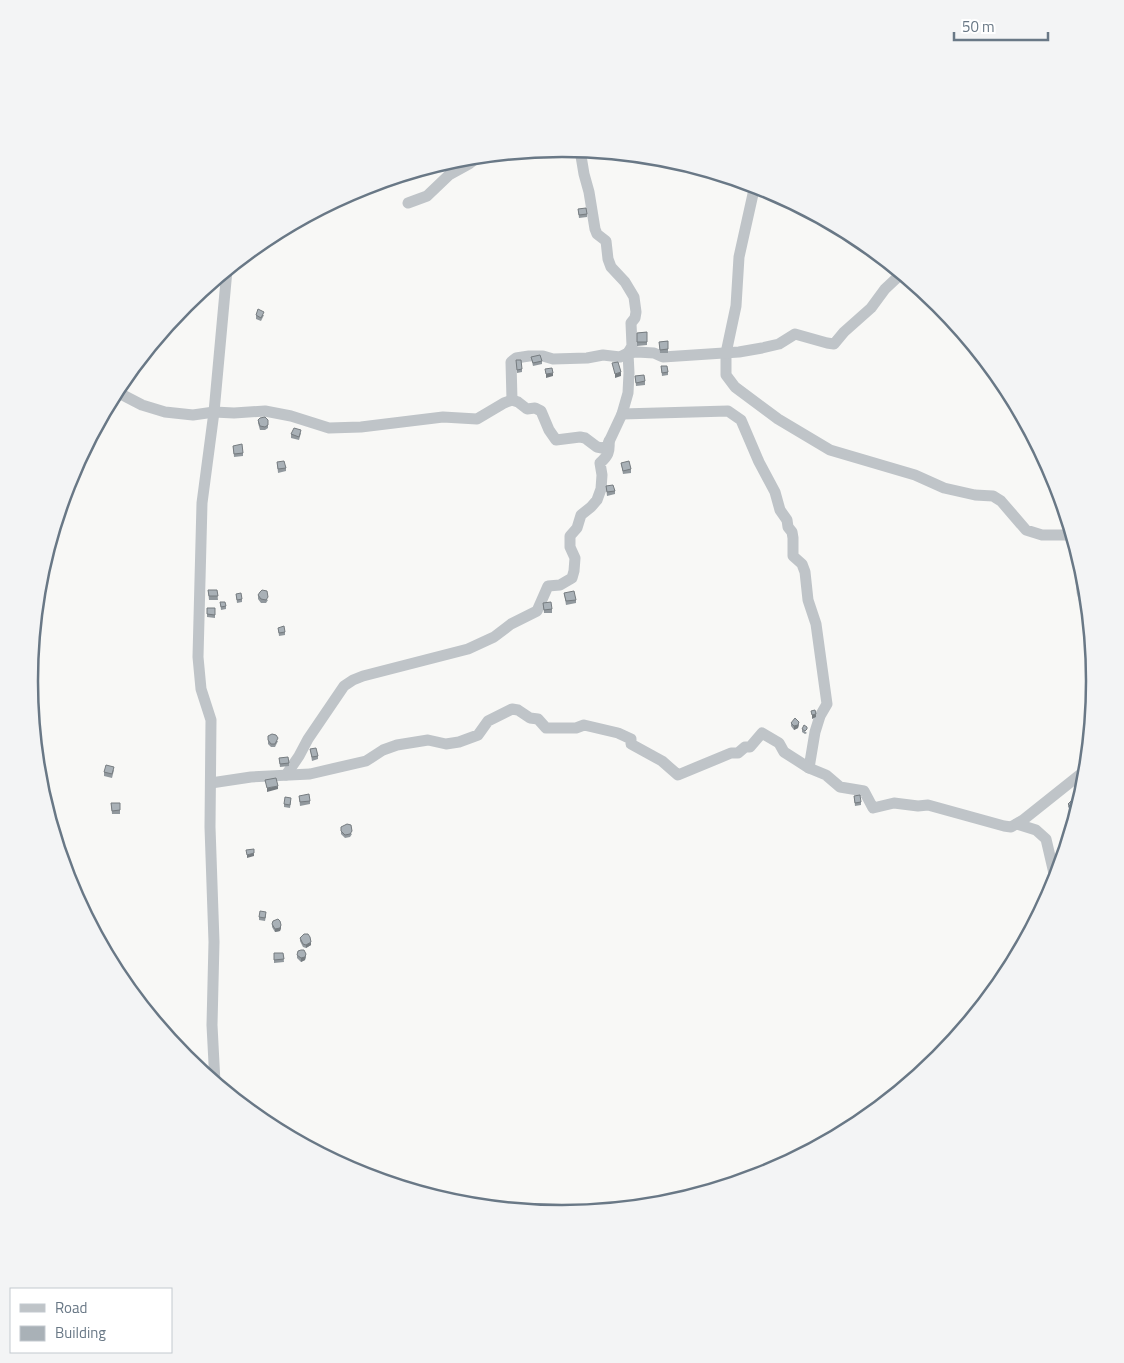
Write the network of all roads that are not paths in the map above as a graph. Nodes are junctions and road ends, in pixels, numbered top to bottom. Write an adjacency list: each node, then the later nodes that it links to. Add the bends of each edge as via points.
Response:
1 (582, 158): 7 (street, via 597,234 606,241 611,266 634,297 636,312 631,323 632,346)
2 (465, 166): 4 (street, via 449,175 427,196)
3 (753, 193): 8 (street, via 739,257 736,306)
4 (408, 203)
5 (897, 278): 8 (street, via 834,344 795,334 775,346)
6 (226, 279): 11 (street)
7 (628, 353): 8 (street, via 654,353 663,358); 10 (street, via 620,357 516,358 510,369); 12 (street, via 630,374)
8 (726, 353): 14 (street, via 726,375 735,387 778,419 830,450 915,475 950,490 993,496 1026,530 1042,535)
9 (123, 395): 11 (street, via 164,412 193,415)
10 (512, 400): 11 (street, via 476,419 443,417 345,428 330,428 265,411); 13 (street, via 527,409 541,411 556,440 586,438 602,448)
11 (214, 412): 18 (street, via 202,503 198,657 201,688 211,720)
12 (622, 414): 13 (street); 15 (street, via 728,411 741,420 792,532 792,553 802,564 816,624 827,704 815,732)
13 (609, 441): 16 (street, via 608,457 600,463 602,482 597,500 581,515 570,536 574,558 572,578 560,585 548,586 537,611 494,637 468,649 363,676 348,683)
14 (1066, 535)
15 (809, 768): 16 (street, via 784,752 780,743 762,733 750,747 678,775 662,761 631,744 631,739 618,733 584,725 546,728 538,719 512,709 488,721 472,738 446,744 428,740 397,745 366,761 325,772); 19 (street, via 840,787 864,791 872,808 894,803 928,805 1004,826)
16 (286, 776): 18 (street)
17 (1077, 777): 19 (street)
18 (210, 784): 21 (street)
19 (1017, 824): 20 (street, via 1036,830 1046,839)
20 (1053, 867)
21 (215, 1075)

